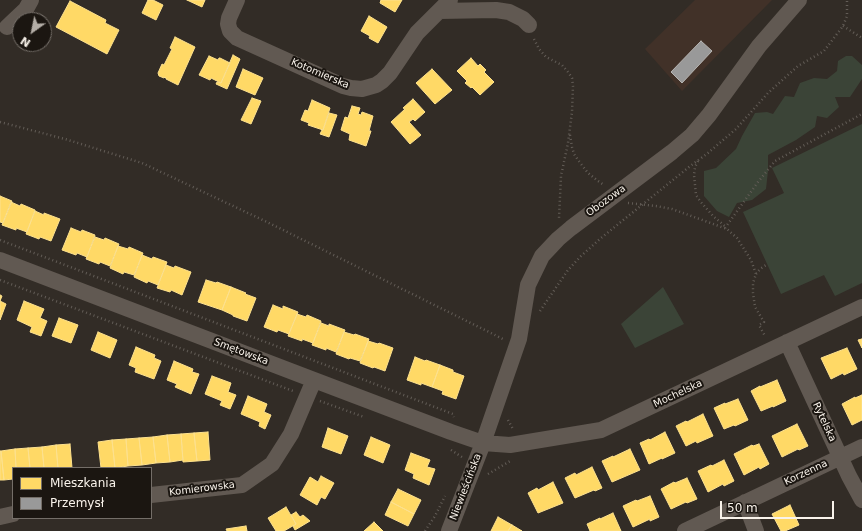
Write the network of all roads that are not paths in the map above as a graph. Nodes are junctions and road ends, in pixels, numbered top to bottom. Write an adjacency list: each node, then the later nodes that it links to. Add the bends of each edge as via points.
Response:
1 (31, 0): 6 (street, via 26,9)
2 (237, 0): 4 (street, Kotomierska, via 228,24 234,36 343,86 362,89 376,85 390,73 417,33)
3 (799, 0): 11 (street, Obozowa, via 759,46 692,135 558,238 542,256 528,285 519,339)
4 (445, 6): 5 (street, Kotomierska, via 509,12)
5 (529, 25)
6 (7, 27)
7 (0, 260): 10 (street, Smętowska)
8 (862, 307): 9 (street, Mochelska)
9 (788, 342): 11 (street, Mochelska, via 601,430 510,445); 13 (street, Rytelska)
10 (314, 380): 11 (street, Smętowska); 14 (street, Komierowska, via 291,434 272,464 242,485)
11 (484, 443): 19 (street, Niewieścińska)
12 (862, 447): 13 (street, Korzenna)
13 (840, 457): 15 (street, Rytelska); 16 (street, Korzenna)
14 (152, 495)
15 (862, 500)
16 (744, 502): 20 (street, Korzenna); 21 (street)
17 (12, 514): 18 (street)
18 (0, 517)
19 (449, 531)
20 (686, 531)
21 (756, 531)

